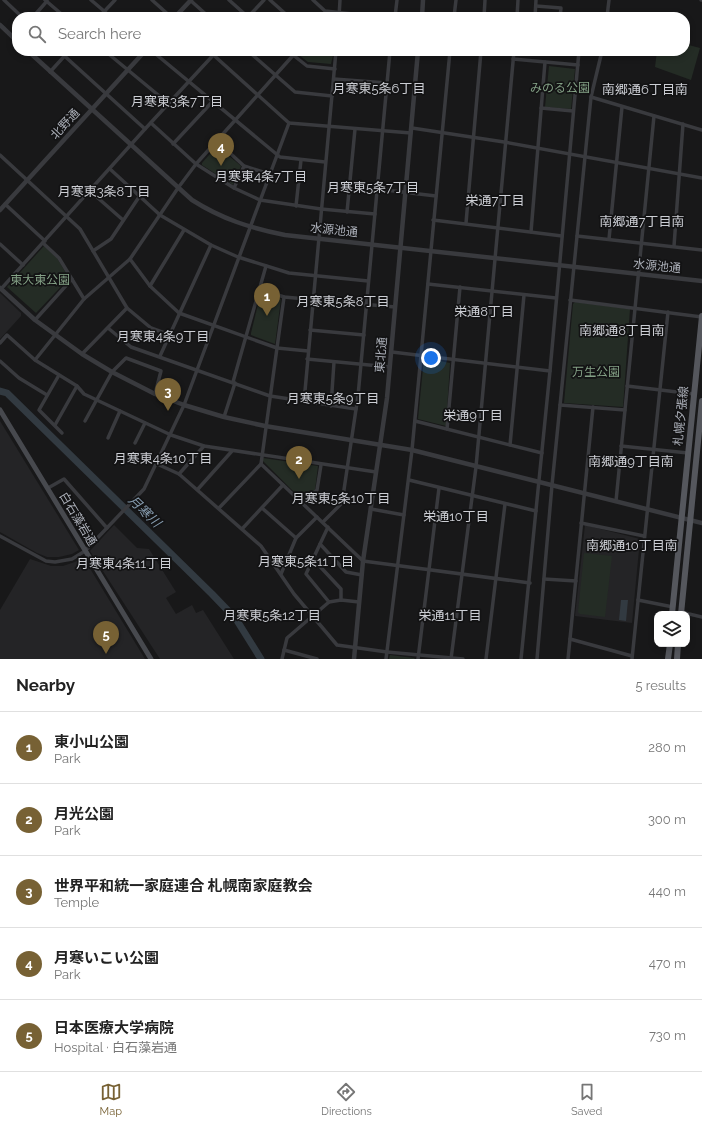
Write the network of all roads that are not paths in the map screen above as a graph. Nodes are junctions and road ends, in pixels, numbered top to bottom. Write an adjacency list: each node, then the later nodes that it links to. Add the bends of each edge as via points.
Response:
1 (4, 0): 21 (street)
2 (46, 0): 22 (street); 23 (street)
3 (91, 0): 20 (street)
4 (115, 0): 20 (street)
5 (152, 0): 24 (street)
6 (190, 0): 25 (street); 26 (street)
7 (229, 0): 27 (street)
8 (264, 0): 28 (street)
9 (270, 0): 29 (street)
10 (313, 0): 30 (street)
11 (340, 0): 31 (street)
12 (397, 0): 32 (street)
13 (423, 0): 33 (street)
14 (456, 0): 34 (street)
15 (486, 0): 35 (street)
16 (518, 0): 36 (street)
17 (536, 0): 19 (street)
18 (609, 0): 39 (street)
19 (536, 6): 37 (street); 38 (street, via 561,8)
20 (104, 11)
21 (17, 12)
22 (37, 12)
23 (59, 12)
24 (165, 12)
25 (179, 12)
26 (203, 12)
27 (242, 12)
28 (253, 12)
29 (283, 12)
30 (328, 12)
31 (339, 12)
32 (396, 12)
33 (422, 12)
34 (455, 12)
35 (485, 12)
36 (517, 12)
37 (535, 12)
38 (561, 12)
39 (608, 12)
40 (0, 25): 41 (street)
41 (12, 35)
42 (33, 56): 64 (street, 水源池通)
43 (64, 56): 64 (street); 69 (street)
44 (111, 56): 63 (street)
45 (141, 56): 63 (street, 北野通)
46 (158, 56): 67 (street)
47 (213, 56): 67 (street)
48 (215, 56): 70 (street)
49 (254, 56): 65 (street)
50 (293, 56): 62 (street, via 306,66); 65 (street)
51 (335, 56): 62 (street)
52 (390, 56): 68 (street)
53 (418, 56): 88 (street, 東北通)
54 (450, 56): 90 (street)
55 (481, 56): 91 (street)
56 (513, 56): 59 (street)
57 (579, 56): 61 (street)
58 (601, 56): 72 (street)
59 (513, 59): 60 (street); 93 (street)
60 (545, 62): 61 (street); 76 (street)
61 (578, 65): 78 (street)
62 (334, 68): 66 (street)
63 (128, 70): 69 (street, 北野通); 74 (street)
64 (50, 72): 77 (street, 水源池通)
65 (276, 75): 70 (street); 71 (street, via 295,92)
66 (334, 79): 68 (street); 71 (street)
67 (190, 81): 73 (street); 74 (street)
68 (387, 83): 89 (street)
69 (106, 94): 77 (street, 北野通); 85 (street)
70 (258, 96): 80 (street); 82 (street)
71 (332, 96): 84 (street)
72 (591, 97): 75 (street); 100 (street)
73 (213, 101): 80 (street); 94 (street)
74 (169, 104): 81 (street)
75 (622, 107): 79 (street); 103 (street)
76 (541, 108): 78 (street); 96 (street)
77 (92, 110): 95 (street, 水源池通); 111 (street, 北野通)
78 (573, 111): 98 (street)
79 (654, 116): 83 (street); 107 (street)
80 (236, 120): 92 (street); 97 (street)
81 (151, 123): 85 (street); 94 (street)
82 (289, 123): 84 (street); 97 (street)
83 (683, 124): 87 (street); 109 (street)
84 (329, 126): 86 (street); 102 (street)
85 (145, 129): 95 (street)
86 (355, 129): 89 (street); 124 (street)
87 (702, 130)
88 (412, 131): 89 (street); 90 (street); 116 (street, 東北通)
89 (382, 132): 114 (street)
90 (442, 133): 91 (street); 117 (street)
91 (473, 137): 93 (street); 130 (street)
92 (217, 141): 104 (street); 105 (street)
93 (504, 142): 96 (street); 131 (street)
94 (173, 144): 104 (street)
95 (130, 145): 106 (street); 112 (street, 水源池通)
96 (538, 149): 98 (street); 134 (street)
97 (276, 154): 101 (street); 108 (street)
98 (570, 154): 100 (street); 135 (street)
99 (0, 155): 111 (street)
100 (584, 157): 103 (street); 136 (street)
101 (301, 160): 102 (street); 121 (street)
102 (325, 162): 122 (street)
103 (616, 163): 107 (street); 138 (street)
104 (196, 164): 112 (street); 113 (street)
105 (244, 166): 108 (street); 113 (street)
106 (110, 169): 115 (street); 118 (street)
107 (649, 169): 109 (street); 140 (street)
108 (269, 174): 119 (street)
109 (680, 174): 110 (street); 144 (street)
110 (702, 178)
111 (27, 181): 120 (street, 北野通); 127 (street)
112 (178, 188): 126 (street); 132 (street, 水源池通, via 215,214)
113 (234, 188): 119 (street)
114 (377, 189): 116 (street); 125 (street)
115 (90, 191): 127 (street); 128 (street)
116 (406, 192): 117 (street); 145 (street, 東北通)
117 (436, 196): 129 (street)
118 (139, 198): 126 (street); 128 (street)
119 (260, 200): 121 (street); 132 (street)
120 (6, 204): 123 (street, 北野通); 139 (street)
121 (296, 206): 122 (street)
122 (321, 209): 124 (street); 137 (street)
123 (0, 210)
124 (347, 212): 125 (street)
125 (375, 214): 142 (street)
126 (160, 215): 133 (street); 151 (street)
127 (67, 216): 139 (street); 146 (street, via 80,229)
128 (123, 220): 146 (street, via 111,238)
129 (433, 220): 130 (street); 148 (street)
130 (466, 223): 131 (street)
131 (497, 227): 134 (street); 150 (street)
132 (249, 228): 137 (street, 水源池通); 149 (street)
133 (184, 230): 143 (street); 163 (street)
134 (531, 232): 135 (street)
135 (562, 236): 153 (street)
136 (577, 236): 138 (street); 155 (street)
137 (318, 239): 142 (street, 水源池通); 157 (street)
138 (609, 239): 140 (street)
139 (44, 242): 152 (street); 159 (street, via 59,258)
140 (642, 243): 144 (street); 156 (street)
141 (0, 244): 152 (street)
142 (372, 244): 145 (street, 水源池通); 160 (street)
143 (211, 245): 149 (street); 179 (street)
144 (674, 246): 147 (street)
145 (401, 247): 148 (street, 水源池通); 175 (street, 東北通)
146 (93, 250): 158 (street)
147 (702, 250)
148 (430, 251): 150 (street, 水源池通); 162 (street)
149 (238, 258): 154 (street); 182 (street)
150 (495, 258): 153 (street, 水源池通); 167 (street)
151 (130, 259): 158 (street); 163 (street)
152 (23, 265): 165 (street)
153 (560, 265): 155 (street, 水源池通); 170 (street)
154 (266, 266): 157 (street, via 289,273); 166 (street)
155 (571, 267): 156 (street, 水源池通); 173 (street)
156 (639, 274): 161 (street, 水源池通); 176 (street)
157 (314, 276): 160 (street); 172 (street)
158 (109, 277): 171 (street); 177 (street)
159 (72, 279): 171 (street); 181 (street)
160 (368, 281): 174 (street)
161 (702, 281)
162 (428, 284): 164 (street); 195 (street)
163 (150, 286): 179 (street)
164 (460, 287): 167 (street); 198 (street)
165 (1, 288): 181 (street)
166 (260, 289): 169 (street); 188 (street)
167 (492, 292): 168 (street); 202 (street)
168 (524, 295): 170 (street); 204 (street)
169 (284, 297): 172 (street); 190 (street)
170 (556, 298): 206 (street)
171 (84, 299): 185 (street)
172 (313, 300): 174 (street); 184 (street)
173 (570, 300): 176 (street); 221 (street)
174 (366, 305): 175 (street); 187 (street)
175 (395, 307): 192 (street, 東北通)
176 (636, 307): 178 (street); 211 (street)
177 (127, 308): 183 (street); 186 (street, via 151,328)
178 (668, 312): 180 (street); 212 (street)
179 (179, 313): 182 (street); 186 (street)
180 (702, 316): 214 (main road, 札幌夕張線)
181 (35, 320): 185 (street)
182 (214, 325): 188 (street); 205 (street)
183 (108, 328): 193 (street); 194 (street, via 132,347)
184 (310, 330): 187 (street); 191 (street)
185 (54, 335): 193 (street); 196 (street)
186 (170, 335): 194 (street)
187 (364, 335): 201 (street)
188 (246, 336): 190 (street); 209 (street)
189 (0, 343): 196 (street, via 7,335)
190 (277, 348): 191 (street); 216 (street)
191 (308, 351): 197 (street)
192 (392, 352): 195 (street); 203 (street, 東北通)
193 (82, 354): 207 (street)
194 (160, 356): 205 (street)
195 (421, 356): 198 (street); 230 (street)
196 (35, 360): 208 (street)
197 (307, 360): 200 (street); 219 (street)
198 (452, 360): 202 (street); 234 (street)
199 (0, 361): 215 (street, via 19,378)
200 (334, 362): 201 (street); 222 (street)
201 (361, 364): 203 (street); 224 (street)
202 (485, 364): 204 (street); 237 (street)
203 (390, 367): 241 (street, 東北通)
204 (518, 368): 206 (street); 242 (street)
205 (197, 370): 209 (street); 220 (street)
206 (550, 371): 248 (street)
207 (112, 372): 213 (street); 213 (street, via 126,358 162,371); 217 (street)
208 (59, 375): 210 (street); 215 (street)
209 (234, 383): 216 (street); 228 (street)
210 (77, 386): 217 (street, via 84,394); 232 (street)
211 (627, 386): 212 (street); 226 (street)
212 (660, 390): 214 (street); 245 (street)
213 (155, 394): 220 (street)
214 (694, 394): 249 (main road, 札幌夕張線)
215 (47, 395): 232 (street, via 39,410)
216 (270, 396): 219 (street); 233 (street)
217 (97, 401): 227 (street); 229 (street)
218 (702, 401): 251 (main road, 札幌夕張線)
219 (304, 402): 222 (street)
220 (184, 405): 228 (street); 236 (street)
221 (560, 405): 223 (street); 261 (street)
222 (331, 406): 224 (street)
223 (593, 407): 226 (street); 266 (street)
224 (356, 409): 239 (street)
225 (0, 410): 263 (main road, 白石藻岩通)
226 (625, 410): 244 (street)
227 (120, 411): 231 (street); 238 (street)
228 (224, 417): 233 (street)
229 (85, 421)
230 (415, 421): 234 (street); 246 (street)
231 (145, 422): 236 (street); 240 (street)
232 (55, 425): 235 (street)
233 (265, 426): 239 (street); 250 (street)
234 (447, 429): 237 (street)
235 (62, 434)
236 (171, 435): 243 (street); 252 (street)
237 (478, 437): 242 (street); 255 (street)
238 (108, 438)
239 (351, 439): 241 (street); 256 (street)
240 (135, 443)
241 (380, 444): 246 (street); 257 (street, 東北通)
242 (510, 445): 248 (street)
243 (204, 446): 247 (street); 258 (street)
244 (621, 446): 245 (street); 268 (street)
245 (653, 449): 249 (street); 273 (street)
246 (412, 450): 255 (street); 259 (street)
247 (232, 451): 250 (street); 265 (street)
248 (542, 453): 260 (street)
249 (688, 453): 278 (main road, 札幌夕張線)
250 (261, 455): 253 (street); 254 (street)
251 (700, 455): 279 (main road, 札幌夕張線)
252 (156, 464): 258 (street); 284 (street, via 144,489)
253 (261, 464): 262 (street); 271 (street)
254 (321, 465): 256 (street); 269 (street, via 317,490)
255 (476, 467): 260 (street); 267 (street)
256 (347, 468): 257 (street); 280 (street, via 342,503)
257 (376, 472): 274 (street, 東北通)
258 (179, 474): 265 (street)
259 (409, 480): 264 (street); 276 (street)
260 (540, 482): 261 (street); 275 (street)
261 (550, 484): 266 (street); 299 (street)
262 (283, 485): 269 (street); 272 (street)
263 (48, 488): 284 (street, via 64,479); 290 (main road, 白石藻岩通)
264 (439, 488): 267 (street); 294 (street)
265 (198, 489): 271 (street)
266 (584, 492): 268 (street); 281 (street)
267 (472, 495): 270 (street); 296 (street)
268 (616, 501): 273 (street)
269 (304, 504): 277 (street)
270 (505, 504): 275 (street); 298 (street)
271 (218, 508): 285 (street)
272 (262, 508): 285 (street); 288 (street)
273 (647, 508): 278 (street); 287 (street)
274 (371, 509): 276 (street); 292 (street, 東北通)
275 (536, 511): 301 (street)
276 (404, 515): 293 (street)
277 (317, 517): 280 (street); 288 (street)
278 (682, 517): 279 (street); 306 (main road, 札幌夕張線)
279 (690, 520): 282 (street); 307 (main road, 札幌夕張線)
280 (323, 522): 283 (street)
281 (581, 523): 287 (street); 300 (street)
282 (702, 523)
283 (328, 527): 289 (street); 292 (street)
284 (107, 528): 290 (street)
285 (242, 529): 295 (street, via 261,546)
286 (0, 536): 290 (street, via 35,557 55,562 72,560)
287 (644, 536): 303 (street)
288 (296, 538): 295 (street)
289 (320, 544): 291 (street); 297 (street, via 346,572)
290 (86, 551): 320 (main road, 白石藻岩通)
291 (313, 559): 302 (street, via 341,589); 304 (street, via 306,574)
292 (363, 561): 293 (street); 297 (street, 東北通)
293 (398, 566): 294 (street); 316 (street)
294 (429, 570): 296 (street); 317 (street)
295 (281, 574): 309 (street)
296 (462, 574): 298 (street); 318 (street)
297 (362, 575): 305 (street, 東北通)
298 (496, 578): 301 (street); 326 (street)
299 (544, 578): 300 (street); 328 (street)
300 (576, 581): 311 (street)
301 (530, 583): 327 (street)
302 (341, 600): 304 (street); 305 (street)
303 (638, 600): 306 (street); 319 (street)
304 (329, 602): 309 (street)
305 (359, 602): 314 (street, 東北通)
306 (673, 611)
307 (681, 611)
308 (690, 615): 310 (street)
309 (313, 617): 314 (street, via 337,645); 315 (street, via 287,638)
310 (702, 617)
311 (570, 638): 319 (street); 329 (street)
312 (670, 647): 330 (main road)
313 (678, 647): 331 (main road)
314 (355, 648): 316 (street); 323 (street, 東北通)
315 (284, 650): 321 (street); 322 (street)
316 (387, 652): 317 (street); 324 (street)
317 (418, 657): 318 (street)
318 (451, 658): 325 (street)
319 (632, 658)
320 (151, 659)
321 (282, 659)
322 (317, 659)
323 (354, 659)
324 (386, 659)
325 (463, 659)
326 (486, 659)
327 (521, 659)
328 (537, 659)
329 (568, 659)
330 (668, 659)
331 (677, 659)

